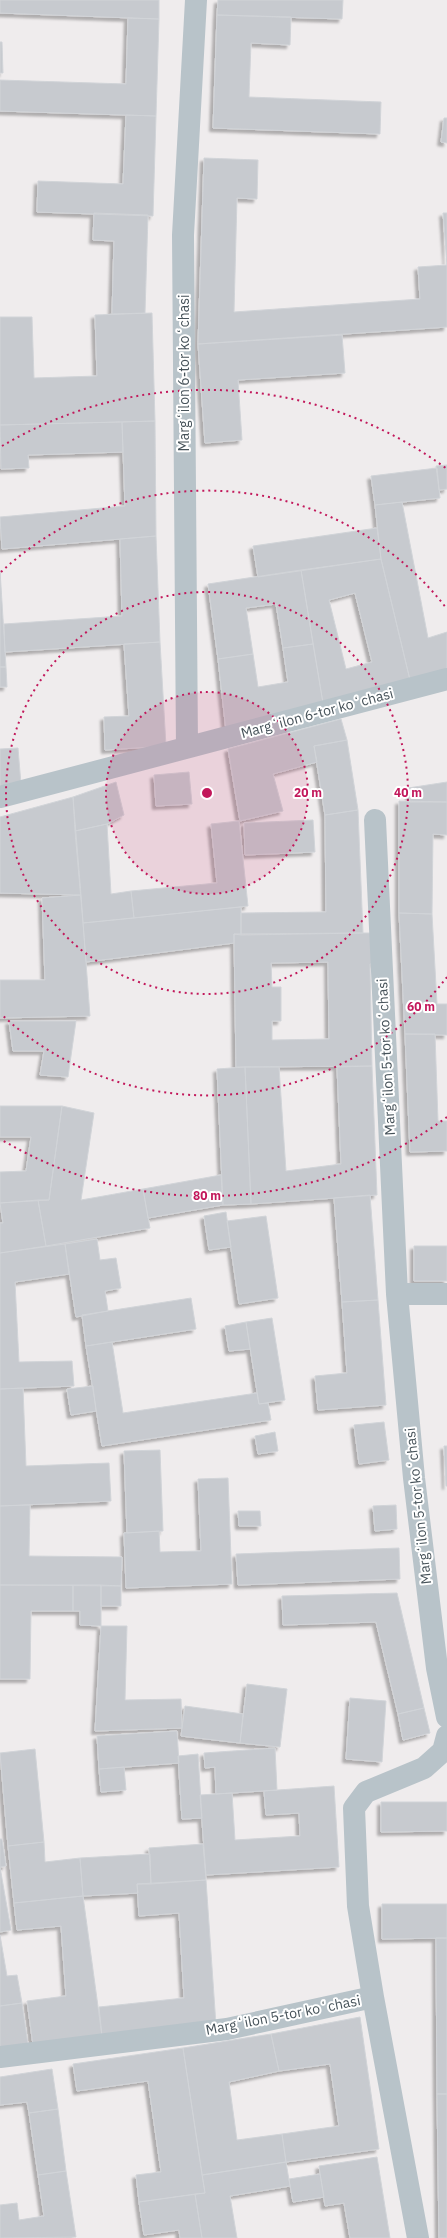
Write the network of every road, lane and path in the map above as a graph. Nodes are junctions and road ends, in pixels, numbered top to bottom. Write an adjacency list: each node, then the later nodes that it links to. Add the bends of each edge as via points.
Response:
1 (196, 0): 3 (street, Margʻilon 6-tor koʻchasi, via 183,235)
2 (447, 679): 3 (street, Margʻilon 6-tor koʻchasi)
3 (186, 747): 4 (street, Margʻilon 6-tor koʻchasi)
4 (0, 797)
5 (375, 820): 6 (street, Margʻilon 5-tor koʻchasi)
6 (397, 1294): 7 (street); 8 (street, Margʻilon 5-tor koʻchasi, via 414,1478)
7 (447, 1294)
8 (442, 1668): 9 (street, Margʻilon 5-tor koʻchasi)
9 (447, 1717)
10 (447, 1736): 11 (street, Margʻilon 5-tor koʻchasi, via 444,1751 424,1768 366,1792 354,1808 358,1906)
11 (373, 1997): 12 (street, Margʻilon 5-tor koʻchasi, via 227,2029); 13 (street)
12 (0, 2057)
13 (418, 2238)

